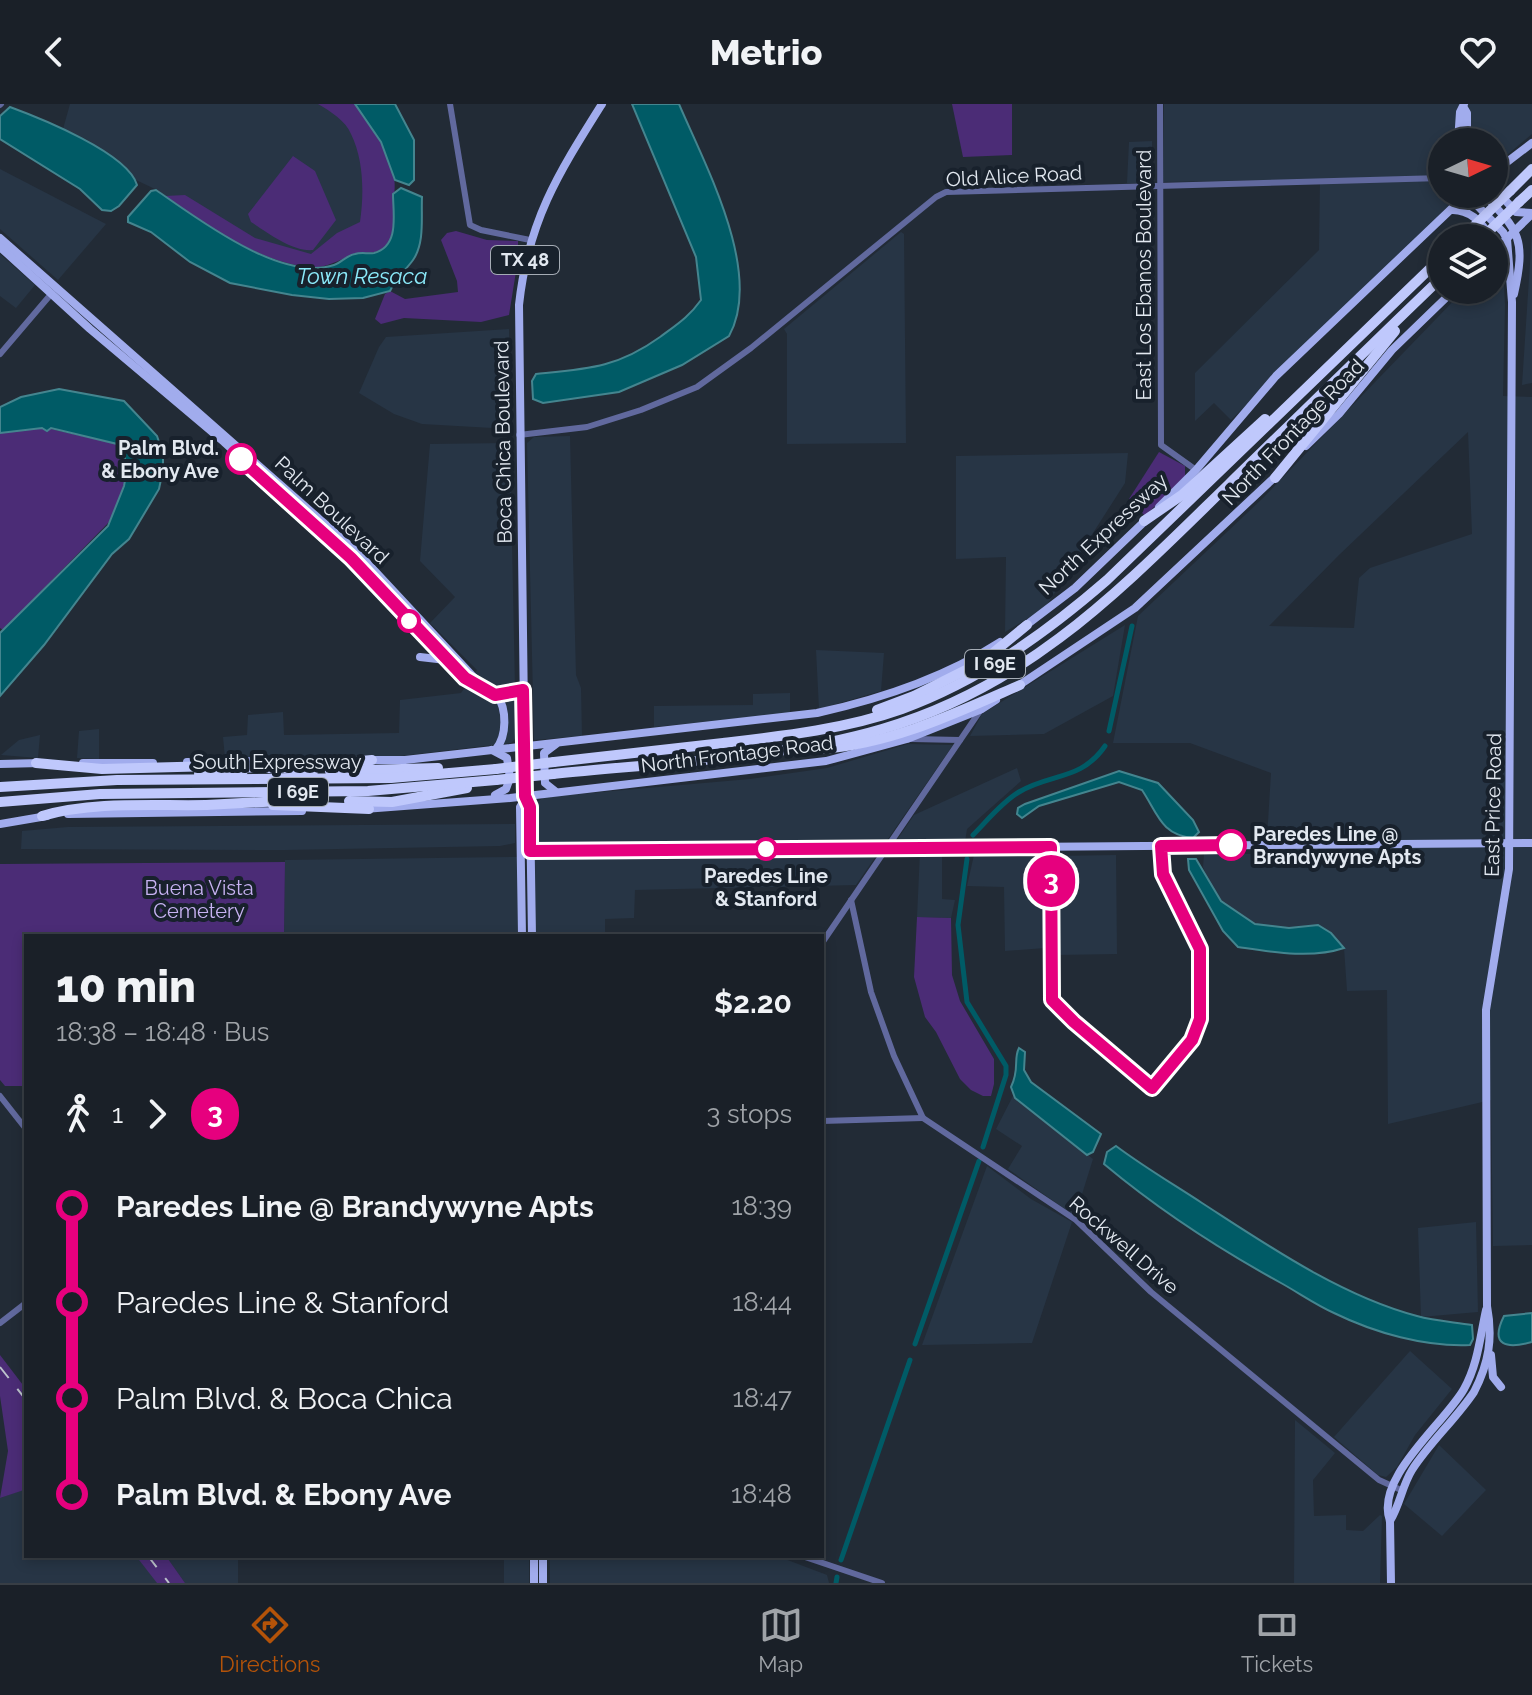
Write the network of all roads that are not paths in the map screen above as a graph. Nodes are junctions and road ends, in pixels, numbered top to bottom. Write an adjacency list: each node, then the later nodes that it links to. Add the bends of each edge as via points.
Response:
1 (450, 104): 25 (street, via 468,220 474,228)
2 (602, 104): 25 (main road, Boca Chica Boulevard / TX 48, via 552,186)
3 (1160, 104): 11 (street, East Los Ebanos Boulevard)
4 (1464, 106): 5 (main road); 6 (main road)
5 (1459, 128)
6 (1467, 128)
7 (1532, 143): 8 (main road)
8 (1508, 163)
9 (1532, 169): 18 (highway, bridge)
10 (1428, 178): 11 (street, Old Alice Road)
11 (1159, 186): 37 (street, Old Alice Road, via 942,194 697,387 587,427); 38 (street, East Los Ebanos Boulevard, via 1161,445)
12 (1532, 190): 21 (highway, bridge)
13 (1508, 203): 17 (main road)
14 (1452, 208): 19 (main road, via 1463,209); 38 (main road, North Expressway, via 1276,376)
15 (1480, 208): 20 (main road)
16 (1496, 208): 22 (main road)
17 (1530, 215): 22 (main road); 28 (main road)
18 (1476, 224)
19 (1479, 224)
20 (1495, 224)
21 (1496, 224)
22 (1516, 230): 24 (main road); 28 (main road, East Price Road)
23 (0, 238): 30 (main road, Palm Boulevard)
24 (1508, 238)
25 (530, 240): 37 (main road, Boca Chica Boulevard / TX 48, via 519,305)
26 (0, 247): 30 (main road, Palm Boulevard)
27 (1508, 252): 33 (main road, East Price Road)
28 (1519, 258): 33 (main road, East Price Road)
29 (1428, 270): 36 (highway, North Expressway / I 69E)
30 (55, 291): 35 (street); 43 (main road, Palm Boulevard, via 337,545); 46 (main road, Palm Boulevard, via 358,553)
31 (1428, 291): 55 (highway, North Expressway / I 69E, via 1116,595 1042,652 959,699 896,724 828,743)
32 (1428, 293): 39 (highway)
33 (1512, 302): 71 (main road, East Price Road)
34 (1440, 304): 39 (main road, North Frontage Road)
35 (0, 354)
36 (1334, 361): 40 (highway, via 1182,495); 49 (highway, North Expressway / I 69E, via 1107,580 1051,627 932,696)
37 (519, 435): 45 (main road, Boca Chica Boulevard / TX 48)
38 (1196, 470): 40 (main road, North Expressway)
39 (1275, 478): 44 (main road, North Frontage Road, via 1135,608)
40 (1144, 521): 41 (main road, North Expressway, via 1075,588)
41 (1027, 625): 49 (highway, via 982,662 953,677); 52 (main road, North Expressway, via 951,669 848,706 760,722)
42 (420, 657): 43 (main road)
43 (446, 660): 46 (main road, Palm Boulevard)
44 (1020, 685): 48 (main road, North Frontage Road); 55 (highway, via 876,741)
45 (523, 690): 47 (main road, Palm Boulevard); 53 (main road, Boca Chica Boulevard / TX 48)
46 (485, 691): 47 (main road, Palm Boulevard)
47 (497, 695): 54 (main road, via 503,736)
48 (982, 709): 50 (main road, North Frontage Road); 51 (street)
49 (822, 729): 59 (highway, North Expressway / I 69E)
50 (907, 739): 51 (street); 63 (main road, North Frontage Road, via 826,761)
51 (960, 740): 73 (street)
52 (561, 743): 53 (main road, North Expressway); 63 (main road, via 546,750 543,761 547,787)
53 (524, 746): 54 (main road, South Expressway); 65 (main road, Boca Chica Boulevard / TX 48)
54 (494, 749): 56 (main road, South Expressway); 66 (main road, via 507,758 510,778 502,793)
55 (735, 755): 59 (highway, North Expressway / I 69E)
56 (372, 760): 57 (main road, South Expressway); 61 (highway)
57 (36, 763): 58 (main road, South Expressway); 60 (highway, bridge, via 102,769 215,766)
58 (0, 764)
59 (554, 768): 60 (highway, North Expressway / I 69E, bridge)
60 (496, 774): 61 (highway, South Expressway / I 69E); 64 (highway, South Expressway / I 69E, via 368,791); 69 (highway, bridge, via 442,794 392,802 319,799 91,808)
61 (117, 780): 62 (highway, South Expressway / I 69E)
62 (0, 787)
63 (559, 791): 65 (main road, North Frontage Road)
64 (100, 794): 67 (highway, South Expressway / I 69E); 68 (highway)
65 (525, 798): 66 (main road, North Frontage Road); 74 (main road, Boca Chica Boulevard / TX 48, via 530,807); 76 (main road, Boca Chica Boulevard / TX 48, via 520,807)
66 (483, 800): 68 (main road, North Frontage Road)
67 (0, 802)
68 (369, 809): 69 (main road, North Frontage Road)
69 (42, 816): 70 (main road, North Frontage Road)
70 (0, 824)
71 (1510, 843): 72 (main road); 73 (main road); 84 (main road, East Price Road, via 1486,1010)
72 (1532, 843)
73 (885, 849): 74 (main road); 75 (street)
74 (530, 851): 77 (main road, Boca Chica Boulevard / TX 48)
75 (851, 900): 78 (street); 80 (street, via 871,992)
76 (522, 934)
77 (532, 934)
78 (824, 940)
79 (0, 1096): 82 (street)
80 (923, 1118): 81 (street); 88 (street, Rockwell Drive, via 1076,1220 1244,1370 1379,1480)
81 (824, 1121)
82 (24, 1126)
83 (24, 1305): 85 (street)
84 (1487, 1306): 86 (main road, East Price Road); 88 (main road, East Price Road, via 1466,1386 1409,1458)
85 (0, 1323)
86 (1490, 1348): 87 (main road, via 1492,1374); 88 (main road, East Price Road, via 1474,1392)
87 (1501, 1387)
88 (1397, 1487): 95 (main road, East Price Road, via 1386,1511)
89 (534, 1558): 92 (main road)
90 (543, 1558): 93 (main road)
91 (808, 1558): 94 (street)
92 (534, 1583)
93 (543, 1583)
94 (882, 1583)
95 (1391, 1583)

